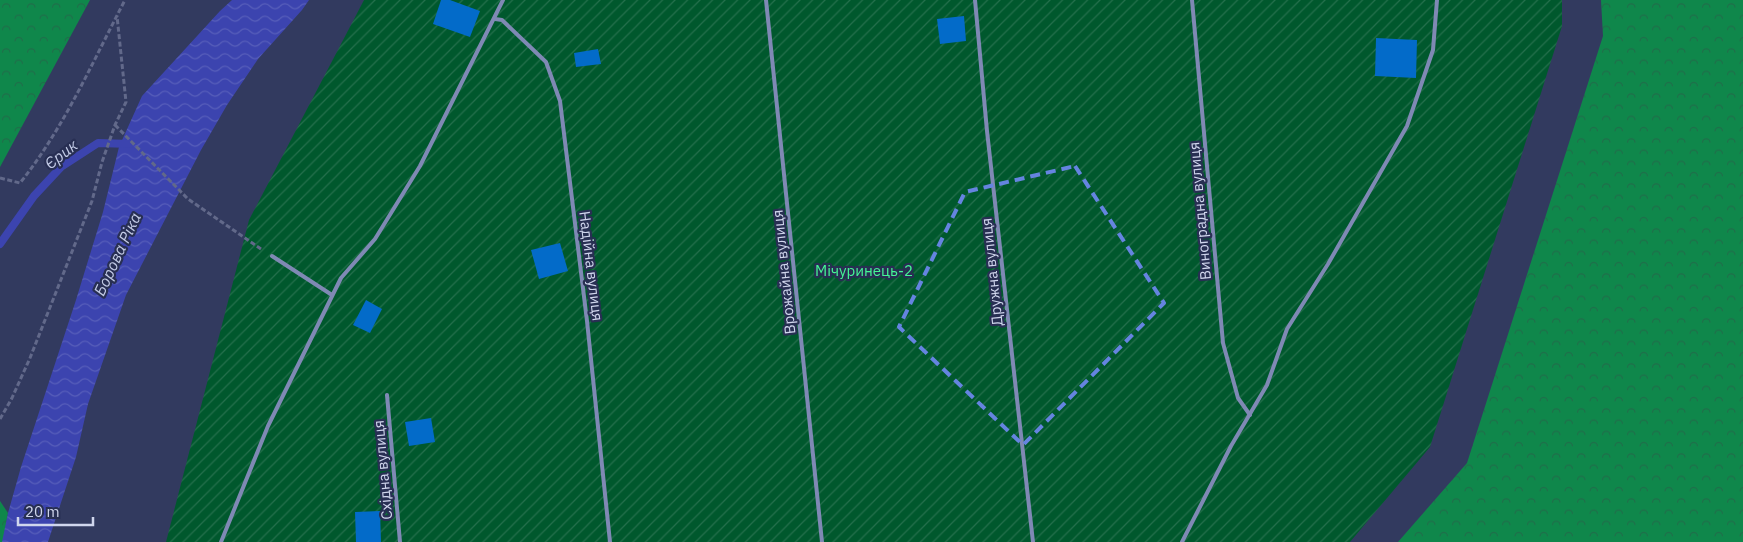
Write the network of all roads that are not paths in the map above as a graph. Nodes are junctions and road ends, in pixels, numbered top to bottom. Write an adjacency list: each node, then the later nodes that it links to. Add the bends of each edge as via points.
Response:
1 (503, 0): 6 (lane)
2 (766, 0): 14 (lane, Врожайна вулиця)
3 (975, 0): 15 (lane, Дружна вулиця)
4 (1192, 0): 10 (lane, Виноградна вулиця, via 1223,343 1238,398)
5 (1437, 0): 10 (lane, via 1432,50 1407,126 1287,329 1266,385)
6 (495, 19): 8 (lane, via 420,166 375,238 341,278); 13 (lane, Надійна вулиця, via 502,20 546,62 560,101)
7 (272, 256): 8 (lane)
8 (332, 295): 11 (lane, via 268,426)
9 (387, 395): 12 (lane, Східна вулиця)
10 (1250, 414): 16 (lane)
11 (221, 542)
12 (400, 542)
13 (610, 542)
14 (822, 542)
15 (1034, 542)
16 (1182, 542)

